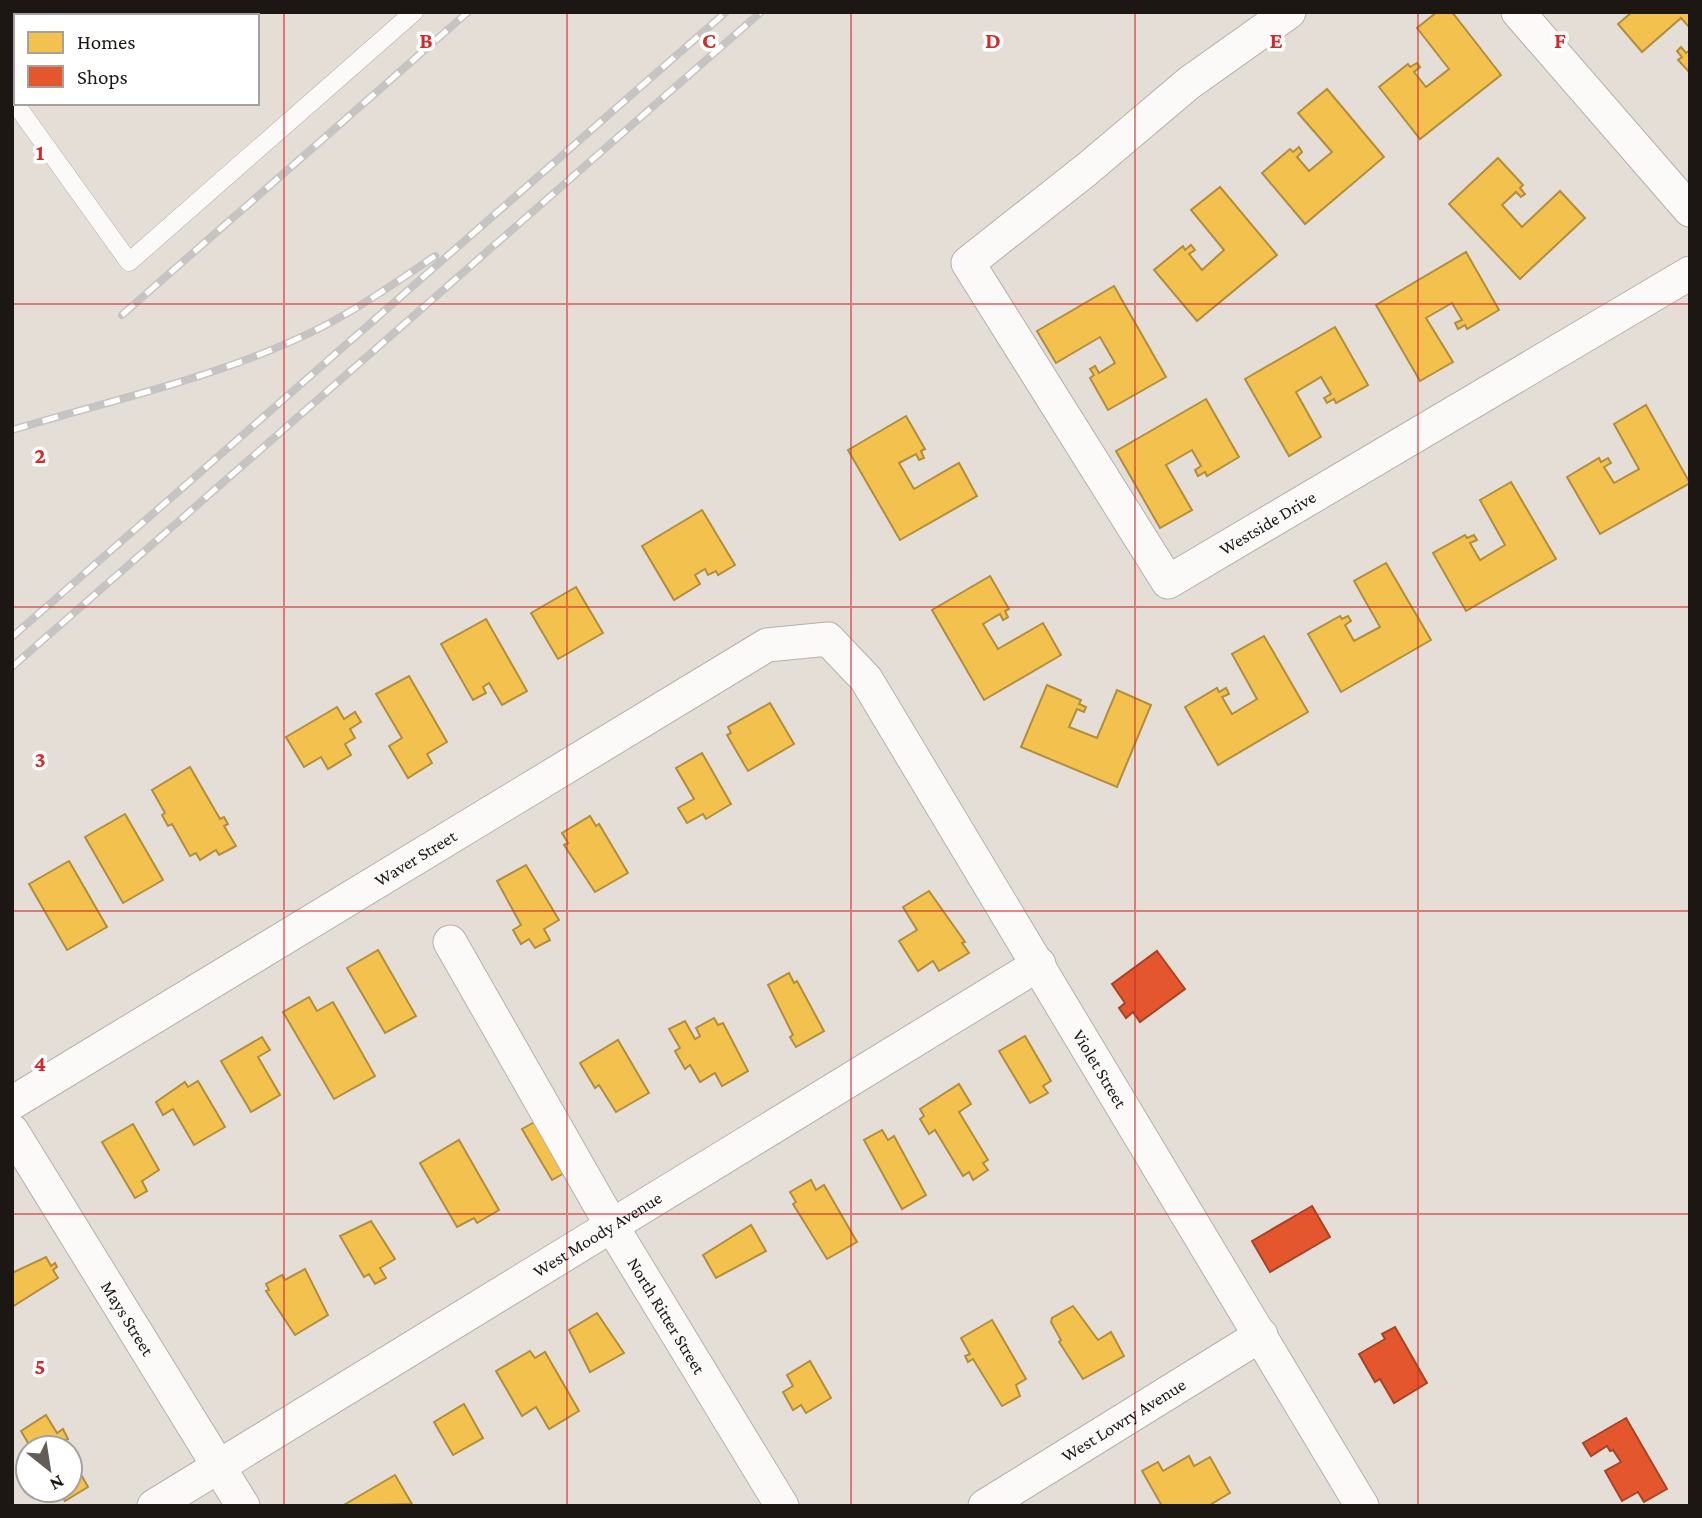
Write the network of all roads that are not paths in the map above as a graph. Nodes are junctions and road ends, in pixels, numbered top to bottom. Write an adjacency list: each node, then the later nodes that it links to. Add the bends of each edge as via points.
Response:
1 (1289, 12): 6 (street, Westside Drive, via 1189,83 968,263 1168,582)
2 (1518, 12): 5 (street)
3 (408, 14): 4 (lane, via 129,262)
4 (16, 105)
5 (1690, 210)
6 (1690, 273)
7 (828, 639): 9 (street, Violet Street, via 866,679); 10 (street, Waver Street, via 767,645)
8 (450, 942): 12 (street, North Ritter Street)
9 (1039, 964): 12 (street, West Moody Avenue); 13 (street, Violet Street)
10 (12, 1103)
11 (12, 1131): 14 (street, Mays Street)
12 (613, 1228): 14 (street, West Moody Avenue); 17 (street, North Ritter Street)
13 (1261, 1335): 18 (street, West Lowry Avenue); 19 (street, Violet Street)
14 (219, 1467): 15 (street, West Moody Avenue); 16 (street, Mays Street)
15 (154, 1506)
16 (243, 1506)
17 (782, 1506)
18 (985, 1506)
19 (1362, 1506)

